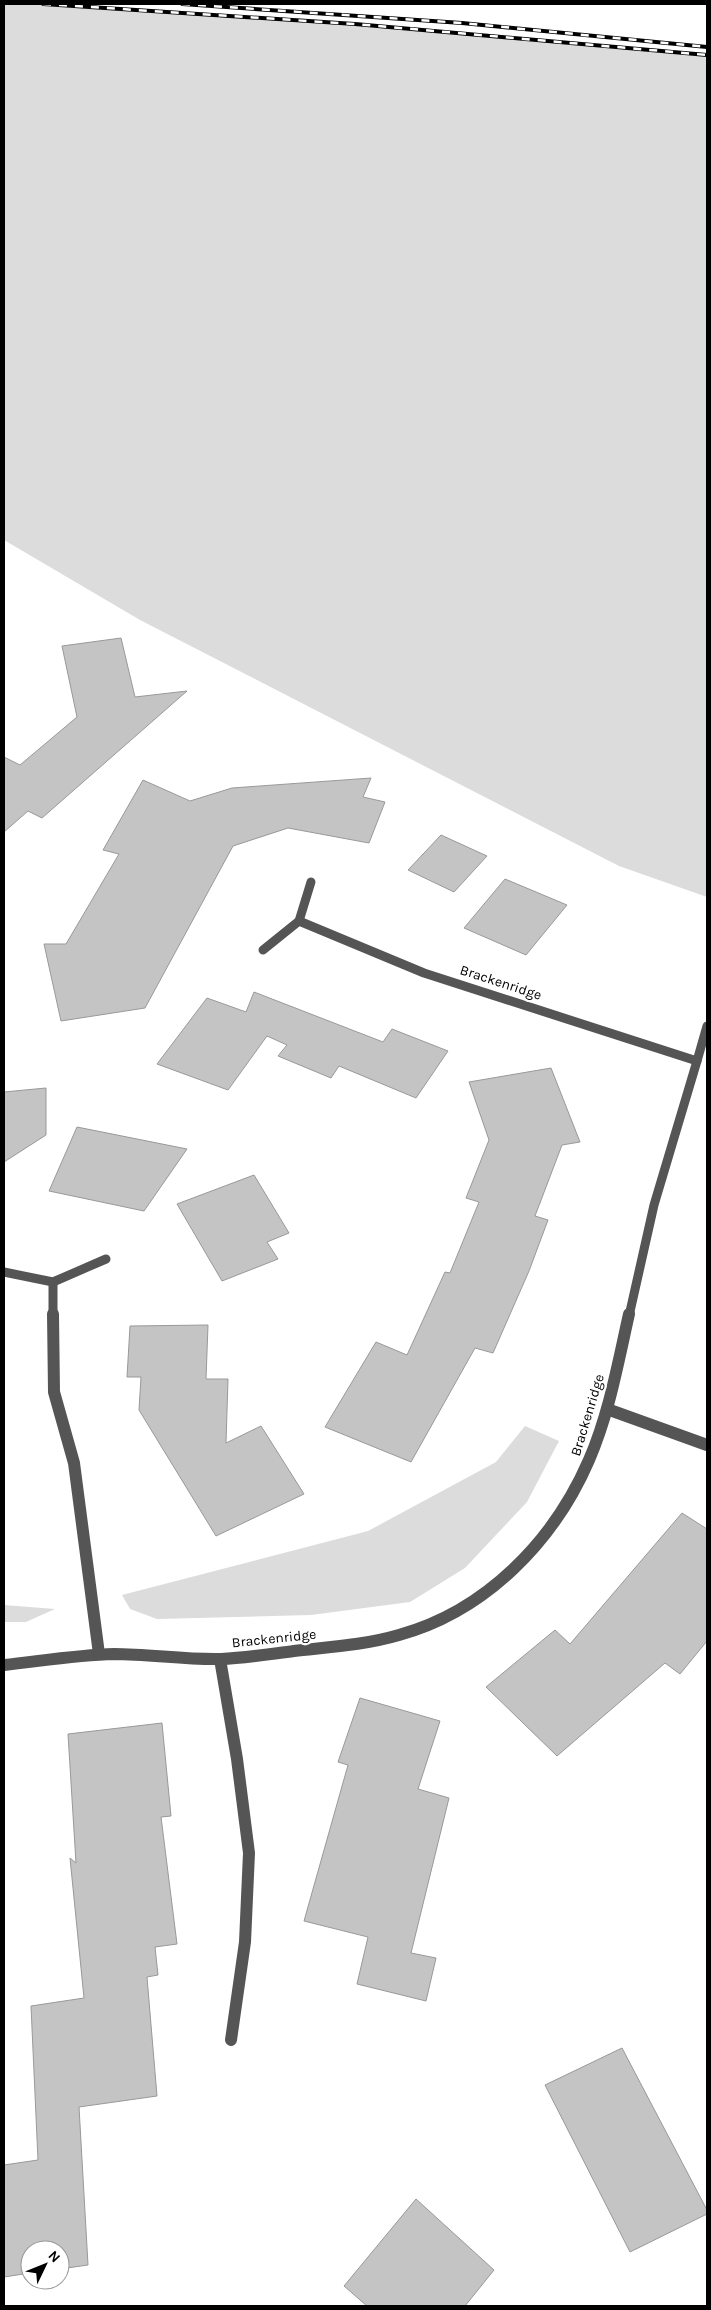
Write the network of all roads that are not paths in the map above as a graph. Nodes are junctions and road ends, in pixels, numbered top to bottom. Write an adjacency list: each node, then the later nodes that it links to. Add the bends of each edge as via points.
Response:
1 (311, 882): 2 (street)
2 (298, 921): 3 (street); 5 (street, Brackenridge, via 424,973)
3 (263, 950)
4 (707, 1026): 5 (street, Brackenridge)
5 (698, 1061): 9 (street, Brackenridge, via 654,1205)
6 (106, 1259): 8 (street)
7 (4, 1272): 8 (street)
8 (53, 1282): 11 (street, via 54,1392 74,1463)
9 (607, 1409): 10 (street); 12 (street, Brackenridge, via 585,1471 544,1537 515,1567 477,1598 414,1631 381,1640)
10 (707, 1445)
11 (99, 1654): 12 (street, Brackenridge); 13 (street, Brackenridge)
12 (220, 1659): 14 (street, Brackenridge, via 249,1853 246,1942)
13 (4, 1666)
14 (230, 2040)

